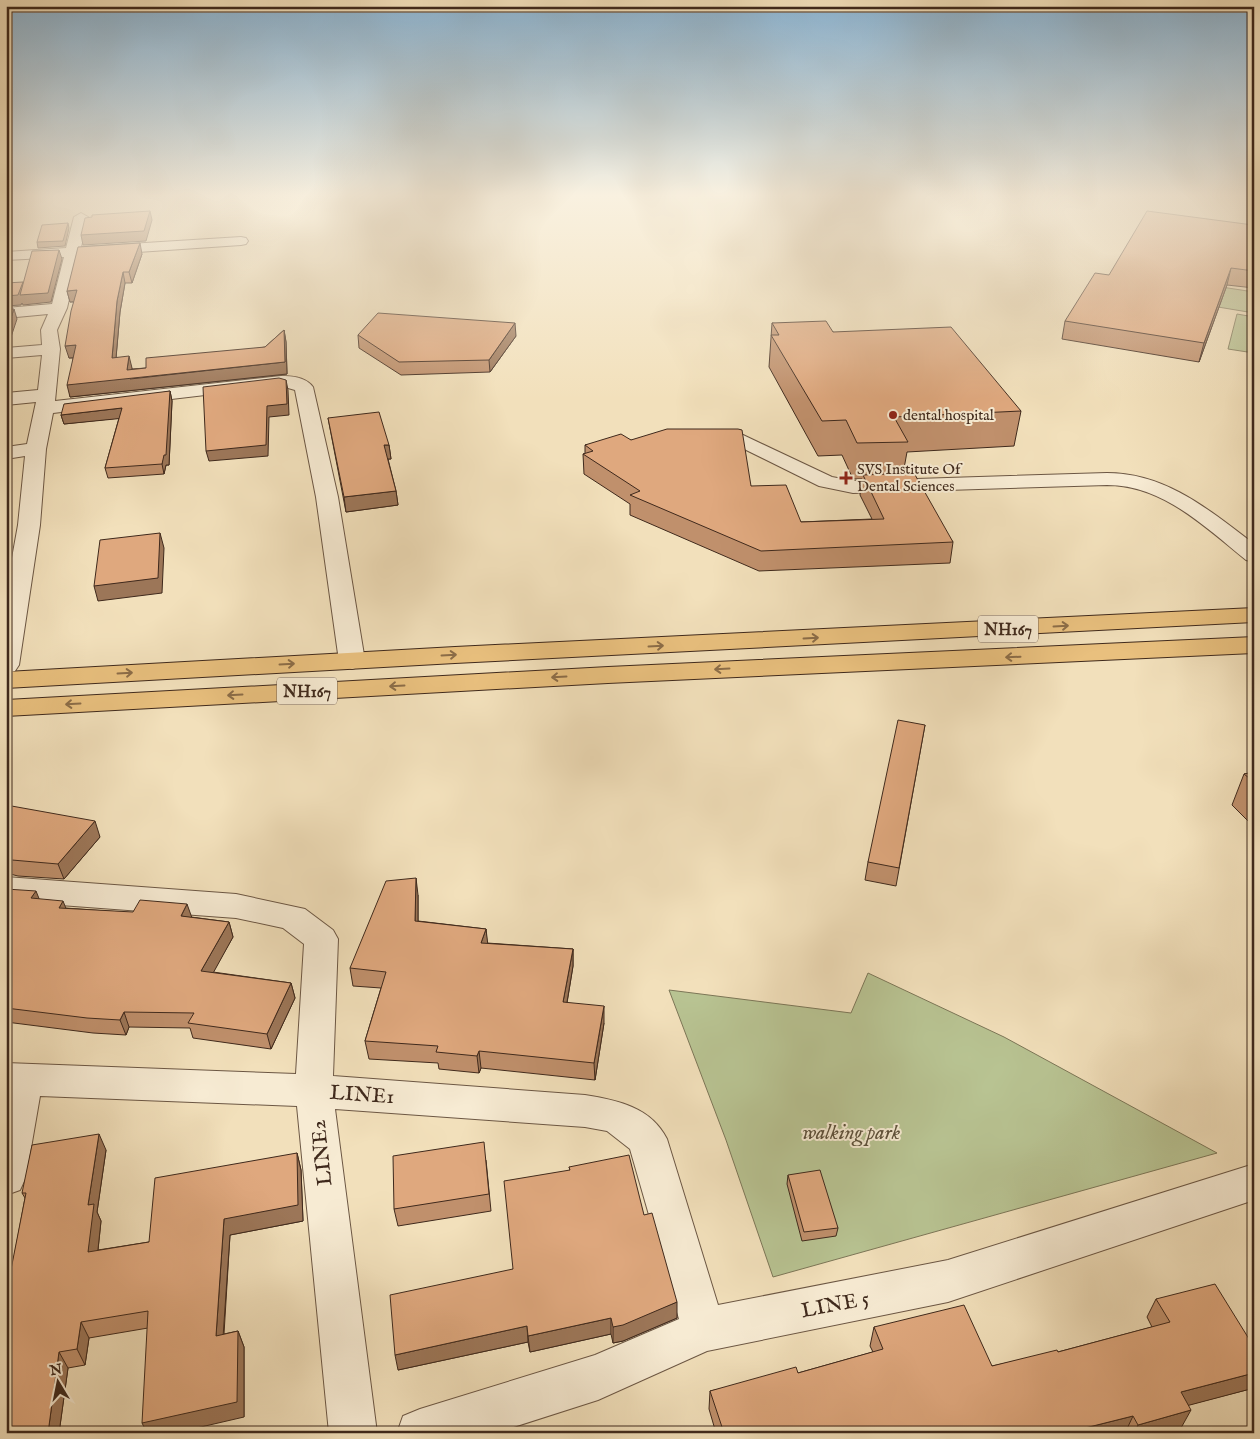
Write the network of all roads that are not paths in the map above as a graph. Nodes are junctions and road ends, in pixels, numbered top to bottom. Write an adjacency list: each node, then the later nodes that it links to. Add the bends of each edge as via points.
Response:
1 (71, 264): 2 (street)
2 (59, 308): 3 (street); 4 (street, via 49,330)
3 (6, 313)
4 (51, 349): 5 (street); 7 (street)
5 (6, 353)
6 (6, 399): 7 (street)
7 (45, 402): 9 (street); 17 (street, via 280,381 304,387 327,497)
8 (743, 441): 11 (street, via 826,482 853,488 1132,480 1150,485 1188,505)
9 (36, 449): 10 (street); 19 (street, via 29,525)
10 (6, 453)
11 (1254, 555)
12 (1254, 602): 14 (highway)
13 (1254, 615): 14 (highway, NH167)
14 (1111, 624): 17 (highway, NH167, one-way to 14)
15 (1254, 645): 16 (highway, NH167)
16 (1131, 652): 18 (highway); 21 (highway, NH167, one-way to 21, via 608,675)
17 (352, 661): 20 (highway, NH167, one-way to 17)
18 (1254, 661)
19 (6, 665)
20 (6, 680)
21 (6, 708)
22 (6, 889): 24 (street, LINE1, via 236,906 293,918 321,939)
23 (15, 1080): 24 (street); 25 (street)
24 (314, 1090): 27 (street, LINE1, via 616,1116 646,1139); 28 (street, LINE2)
25 (6, 1177)
26 (1254, 1182): 27 (street, LINE 5, via 948,1281)
27 (704, 1330): 29 (street, LINE 5, via 598,1377)
28 (353, 1433)
29 (420, 1433)

